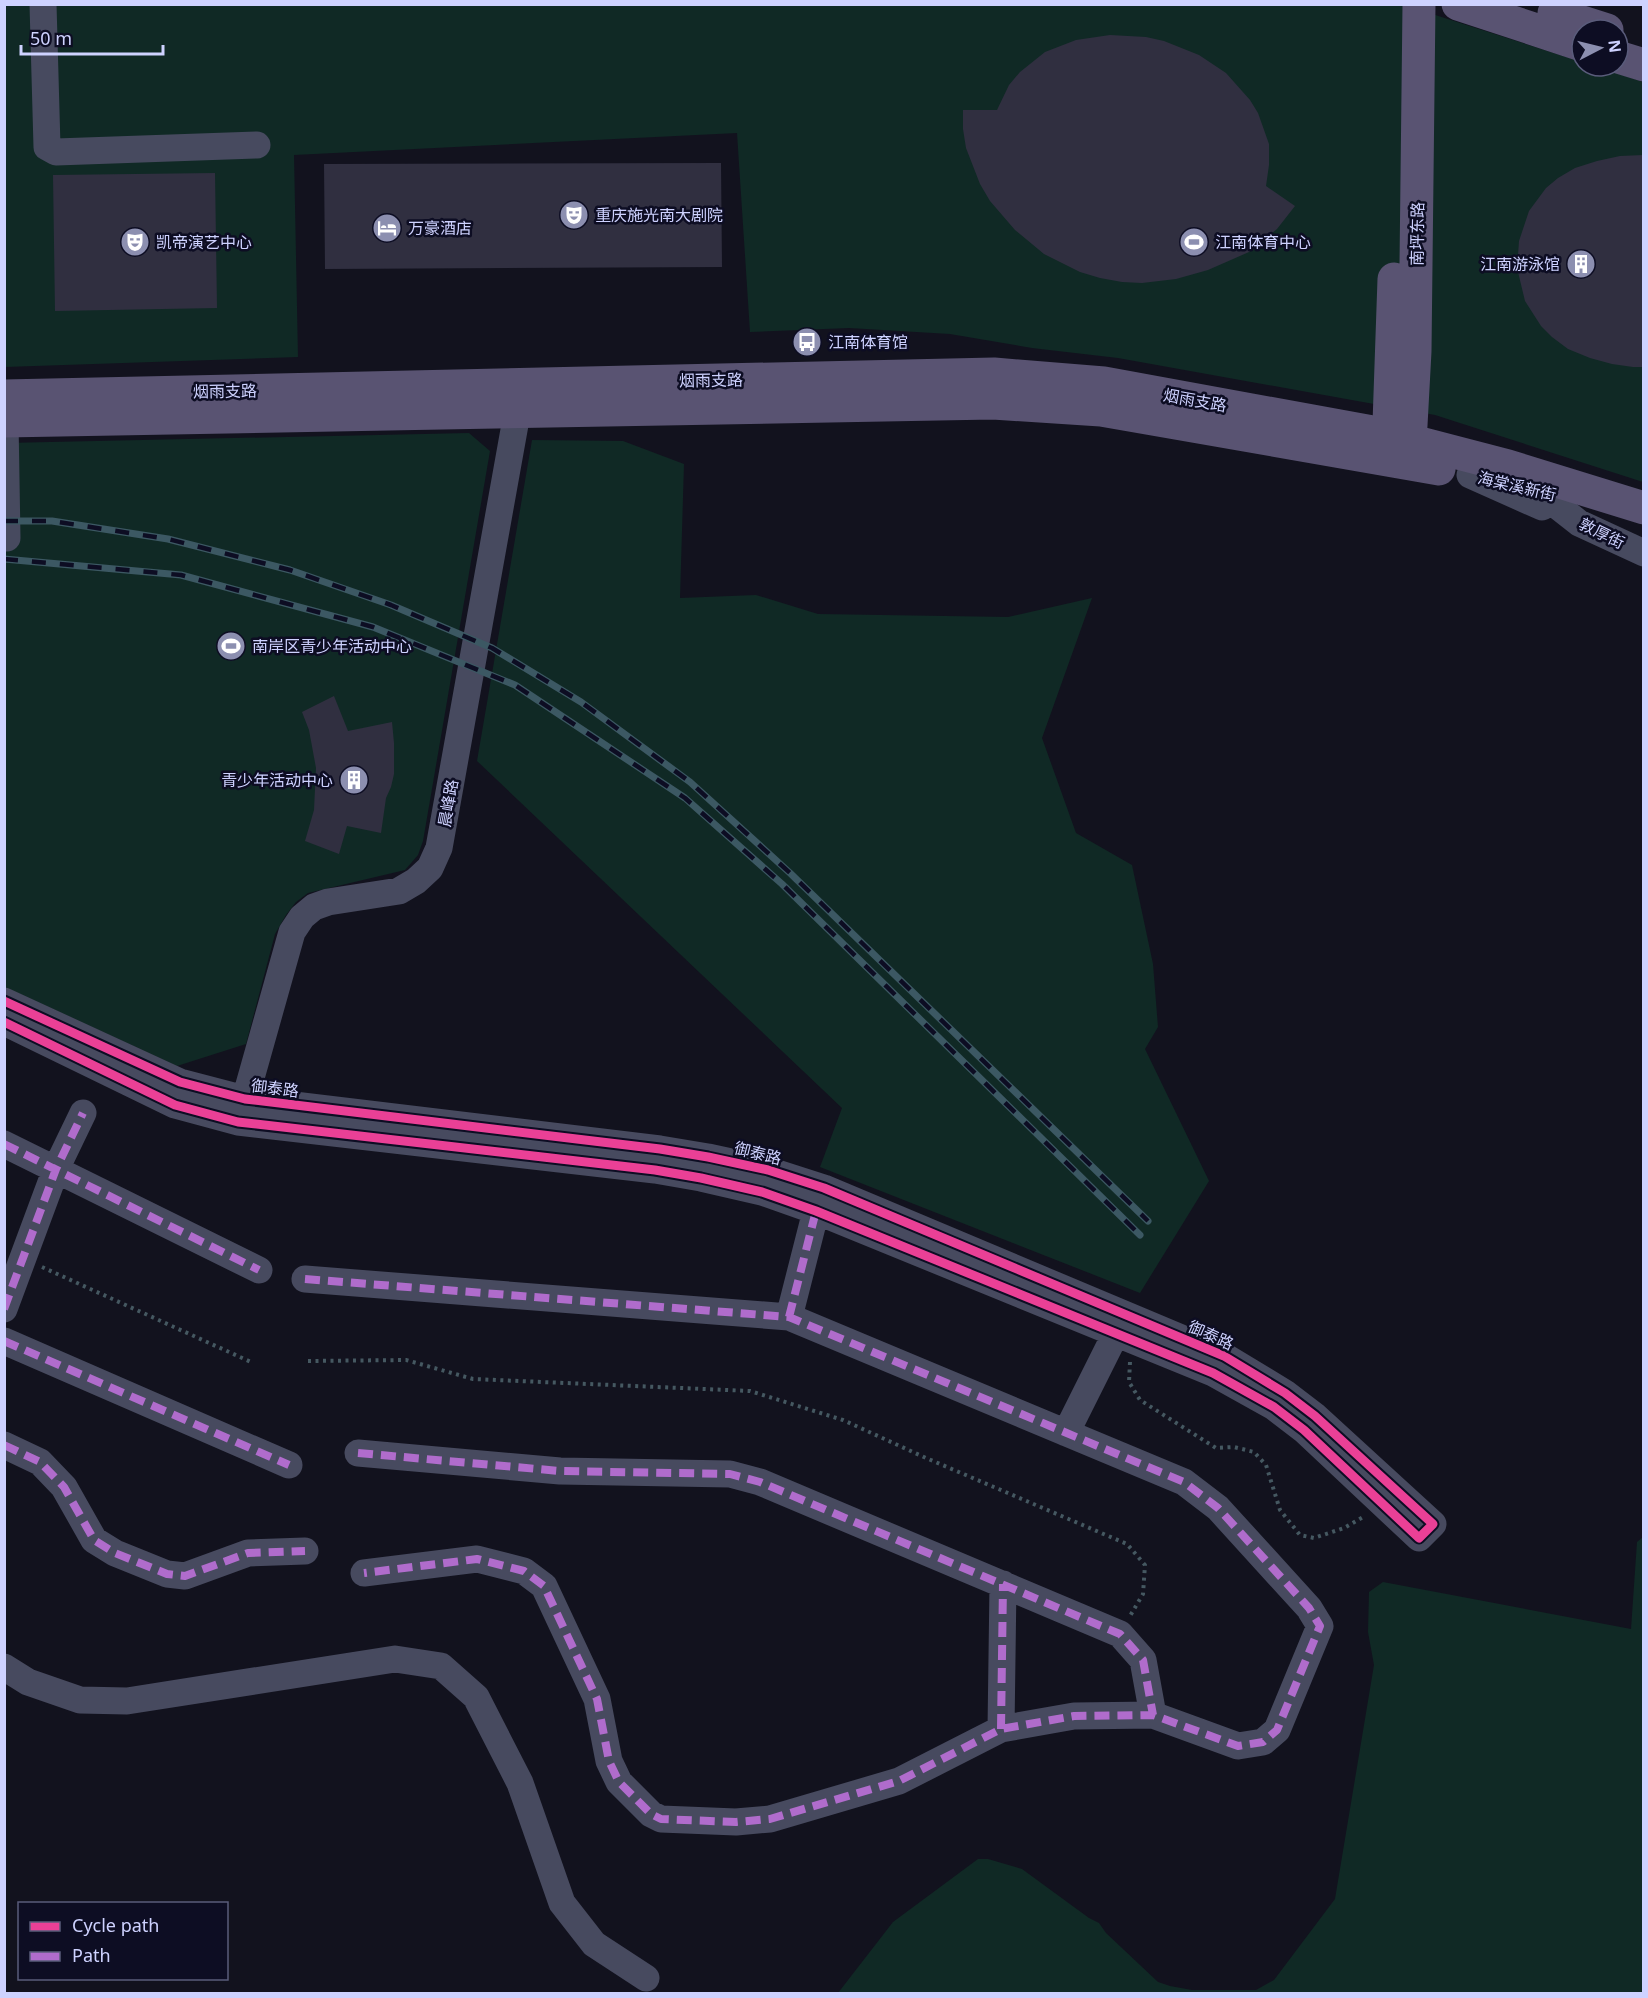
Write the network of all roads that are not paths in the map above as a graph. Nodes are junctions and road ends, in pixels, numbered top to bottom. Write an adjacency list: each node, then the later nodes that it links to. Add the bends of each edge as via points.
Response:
1 (43, 4): 8 (street, via 47,147 56,152)
2 (1399, 4): 9 (main road, 南坪东路)
3 (1419, 4): 9 (main road, 南坪东路)
4 (1458, 4): 7 (main road)
5 (1526, 4): 6 (main road)
6 (1570, 18)
7 (1570, 41)
8 (257, 145)
9 (1404, 350): 13 (main road, 南坪东路)
10 (4, 396): 11 (main road, 烟雨支路)
11 (520, 398): 12 (main road, 烟雨支路); 13 (main road, 烟雨支路, via 994,374 1104,383); 24 (street, 晨峰路, via 439,848 430,868 399,891 328,902 302,917 292,932)
12 (4, 421): 20 (street)
13 (1399, 450): 14 (main road, 海棠溪新街); 15 (main road, 海棠溪新街)
14 (1508, 466): 16 (street, 敦厚街); 17 (main road, 海棠溪新街)
15 (1470, 475): 16 (main road, 海棠溪新街); 19 (street)
16 (1534, 488): 18 (main road, 海棠溪新街); 19 (street, 敦厚街)
17 (1644, 508)
18 (1644, 522)
19 (1579, 523): 21 (street, 敦厚街)
20 (4, 538)
21 (1644, 553)
22 (4, 1001): 24 (street, 御泰路)
23 (4, 1022): 24 (street, 御泰路, via 175,1105)
24 (242, 1111): 28 (street, 御泰路, via 701,1178 762,1192); 33 (street, 御泰路, via 660,1149 768,1170 824,1188)
25 (82, 1113): 27 (street)
26 (4, 1144): 27 (street)
27 (56, 1169): 29 (street); 31 (street)
28 (816, 1211): 32 (street); 33 (street, 御泰路)
29 (259, 1270)
30 (305, 1279): 32 (street)
31 (4, 1309)
32 (789, 1317): 35 (street)
33 (1124, 1330): 33 (street, 御泰路, via 1224,1356 1285,1393 1315,1416 1426,1531 1385,1504 1274,1407); 35 (street)
34 (4, 1341): 38 (street)
35 (1066, 1433): 43 (street, via 1184,1482 1218,1508 1309,1608 1320,1626 1277,1730 1263,1742 1238,1746)
36 (4, 1445): 39 (street, via 40,1462 64,1487 94,1540 167,1574 185,1576 248,1553)
37 (358, 1453): 41 (street, via 560,1471 730,1474 760,1482)
38 (289, 1465)
39 (305, 1551)
40 (364, 1573): 44 (street, via 477,1559 524,1571 544,1586 597,1699 609,1761 619,1782 661,1819 770,1819 899,1781)
41 (1003, 1584): 43 (street, via 1120,1634 1143,1660); 44 (street)
42 (4, 1667): 45 (street, via 28,1682 80,1700 127,1701 395,1659 441,1666 476,1697 520,1783 562,1903 594,1944)
43 (1153, 1715): 44 (street, via 1074,1716)
44 (1001, 1729)
45 (646, 1978)

